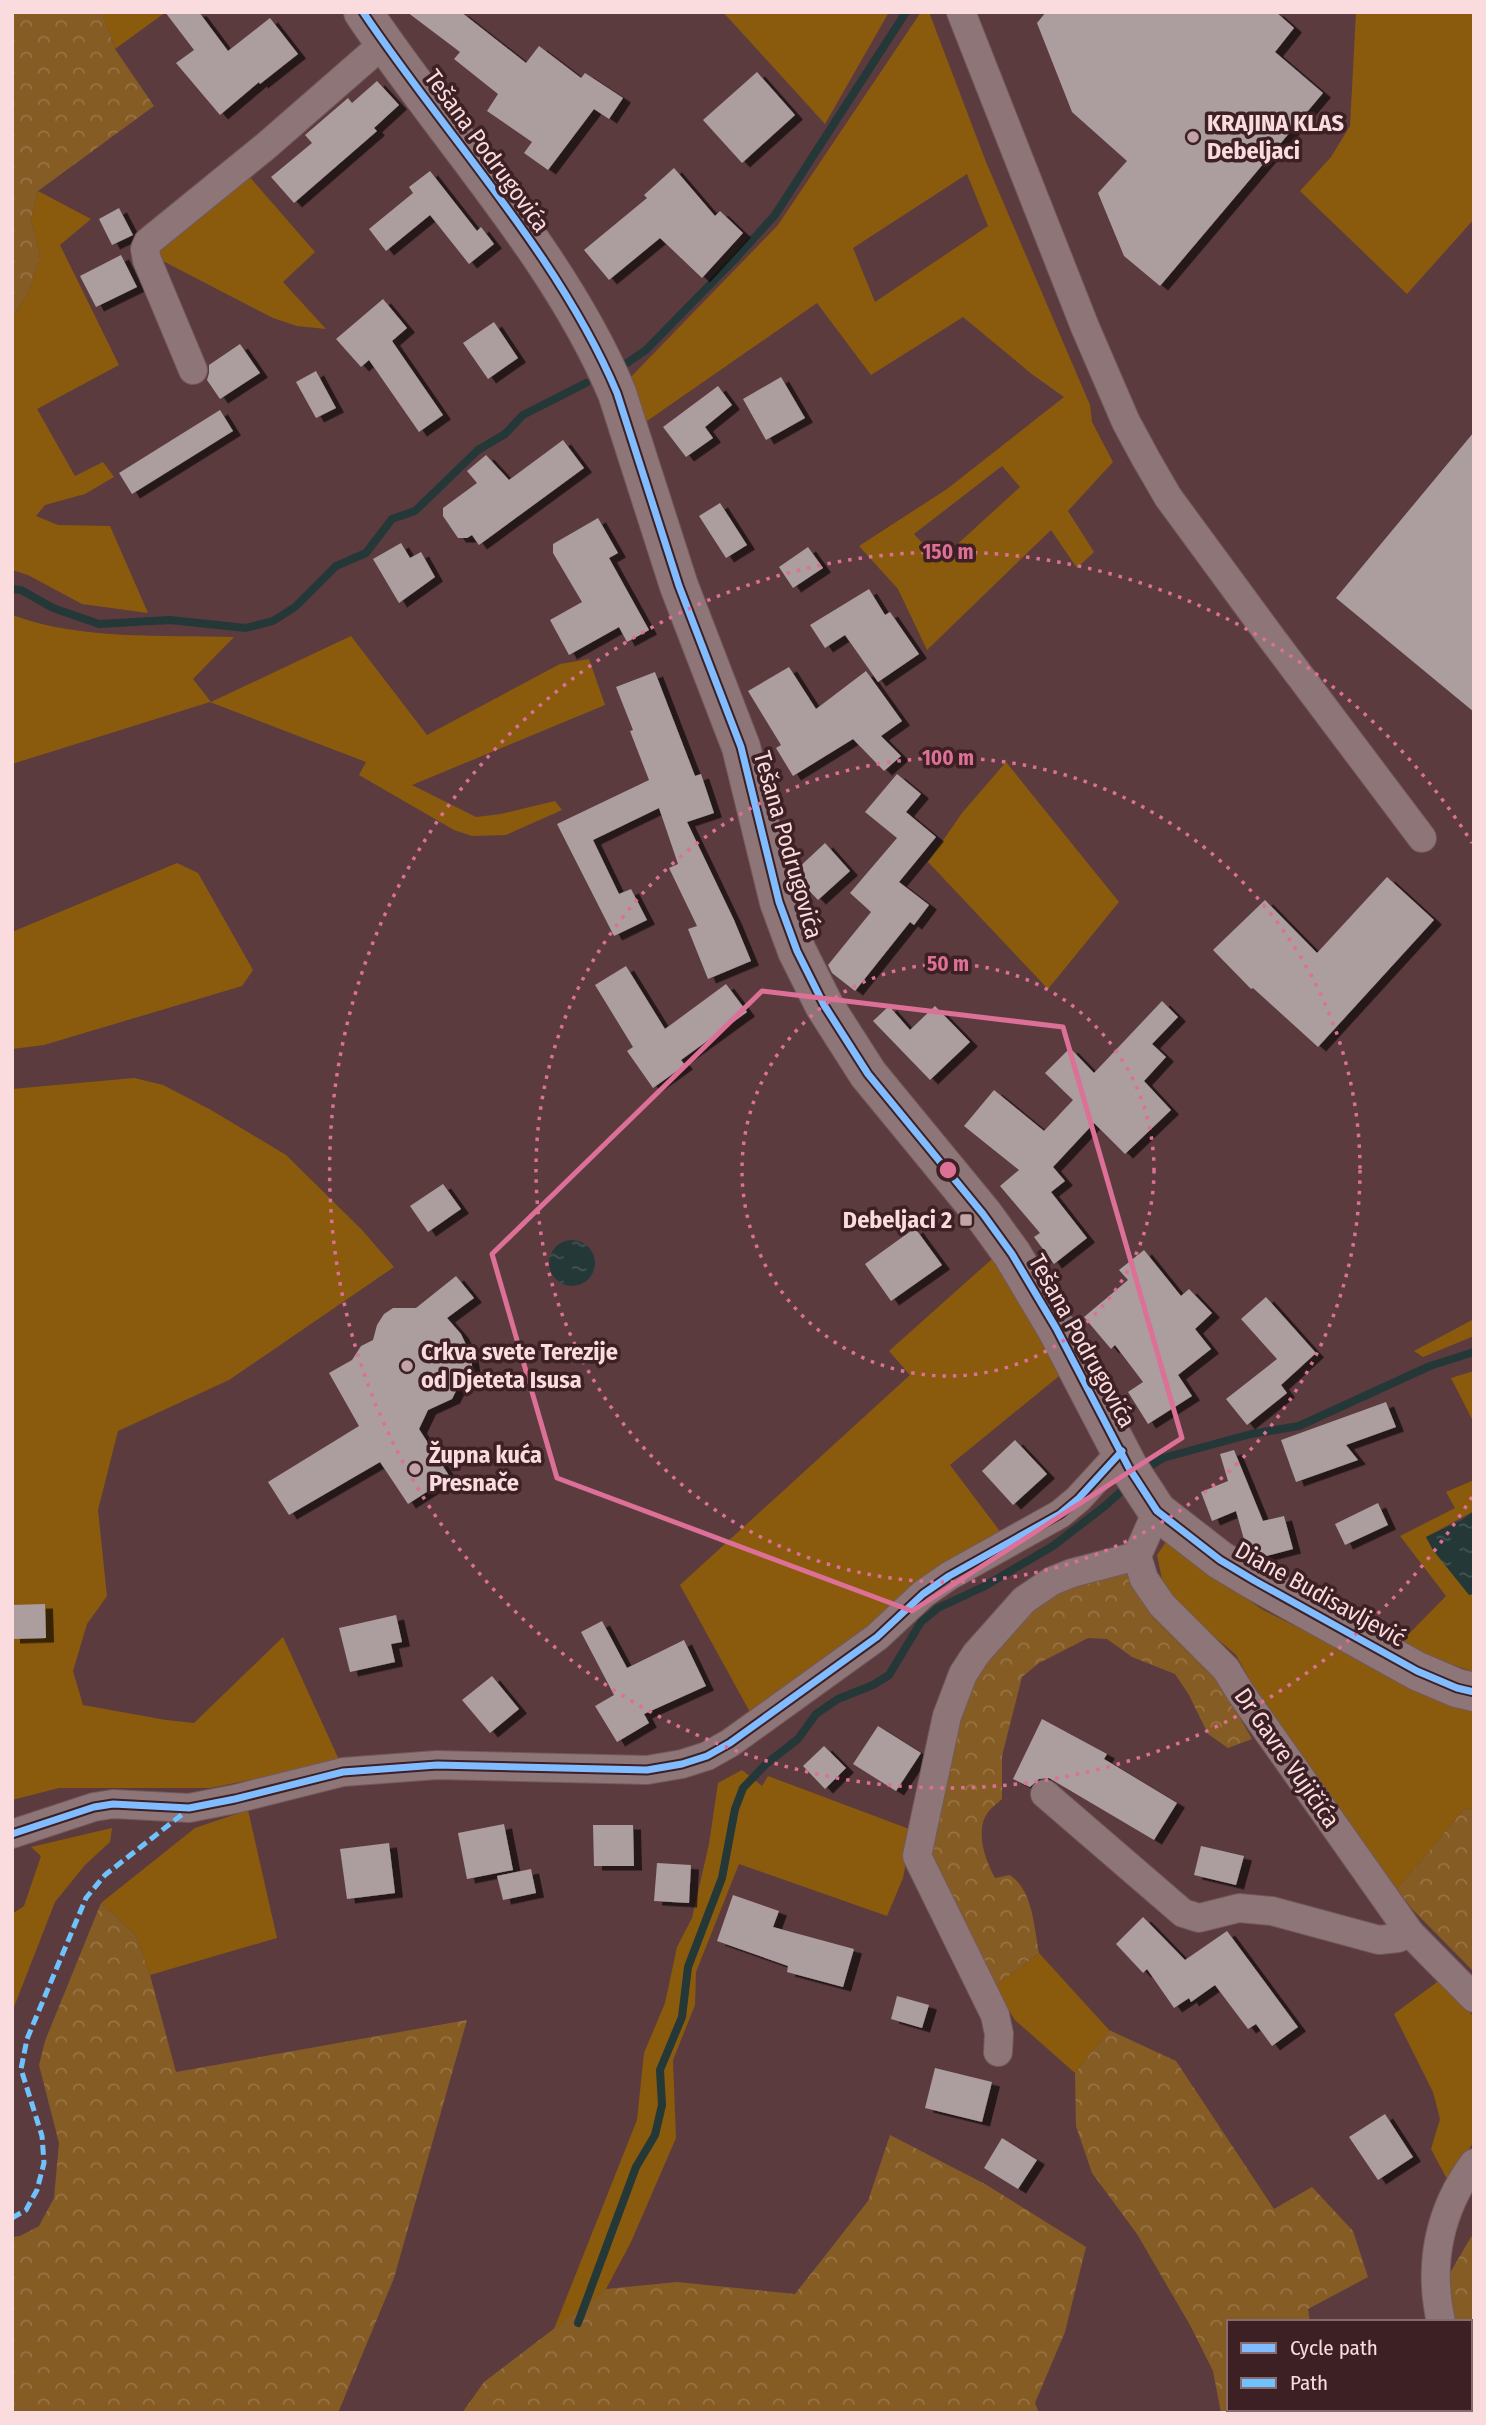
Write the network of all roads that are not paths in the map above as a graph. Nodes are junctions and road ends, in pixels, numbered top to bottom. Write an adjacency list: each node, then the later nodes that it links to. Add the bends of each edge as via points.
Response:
1 (363, 12): 3 (street, Tešana Podrugovića)
2 (961, 12): 5 (street, via 1085,327 1146,459 1272,640)
3 (384, 43): 4 (street, via 148,242 147,260); 6 (street, Tešana Podrugovića, via 526,235 604,362 683,598 741,747 779,902 808,976 869,1074 1012,1254)
4 (193, 370)
5 (1422, 838)
6 (1138, 1480): 7 (street); 8 (street, Diane Budisavljević, via 1220,1560 1418,1671); 10 (street, via 1078,1499 1060,1514 949,1576 877,1637 730,1744 682,1764 647,1770 437,1765 343,1772 189,1808 94,1807)
7 (1137, 1556): 11 (street, Dr Gavre Vujičića, via 1150,1592 1226,1669); 13 (street, via 1072,1573 1024,1600 976,1654 947,1716 917,1856 995,2015)
8 (1474, 1692)
9 (1045, 1794): 11 (street, via 1183,1913 1199,1917 1239,1908 1272,1911 1379,1940)
10 (12, 1833)
11 (1410, 1933): 12 (street, Dr Gavre Vujičića)
12 (1474, 1998)
13 (998, 2052)
14 (1474, 2163): 15 (street, via 1449,2202 1439,2234 1436,2273)
15 (1441, 2320)

